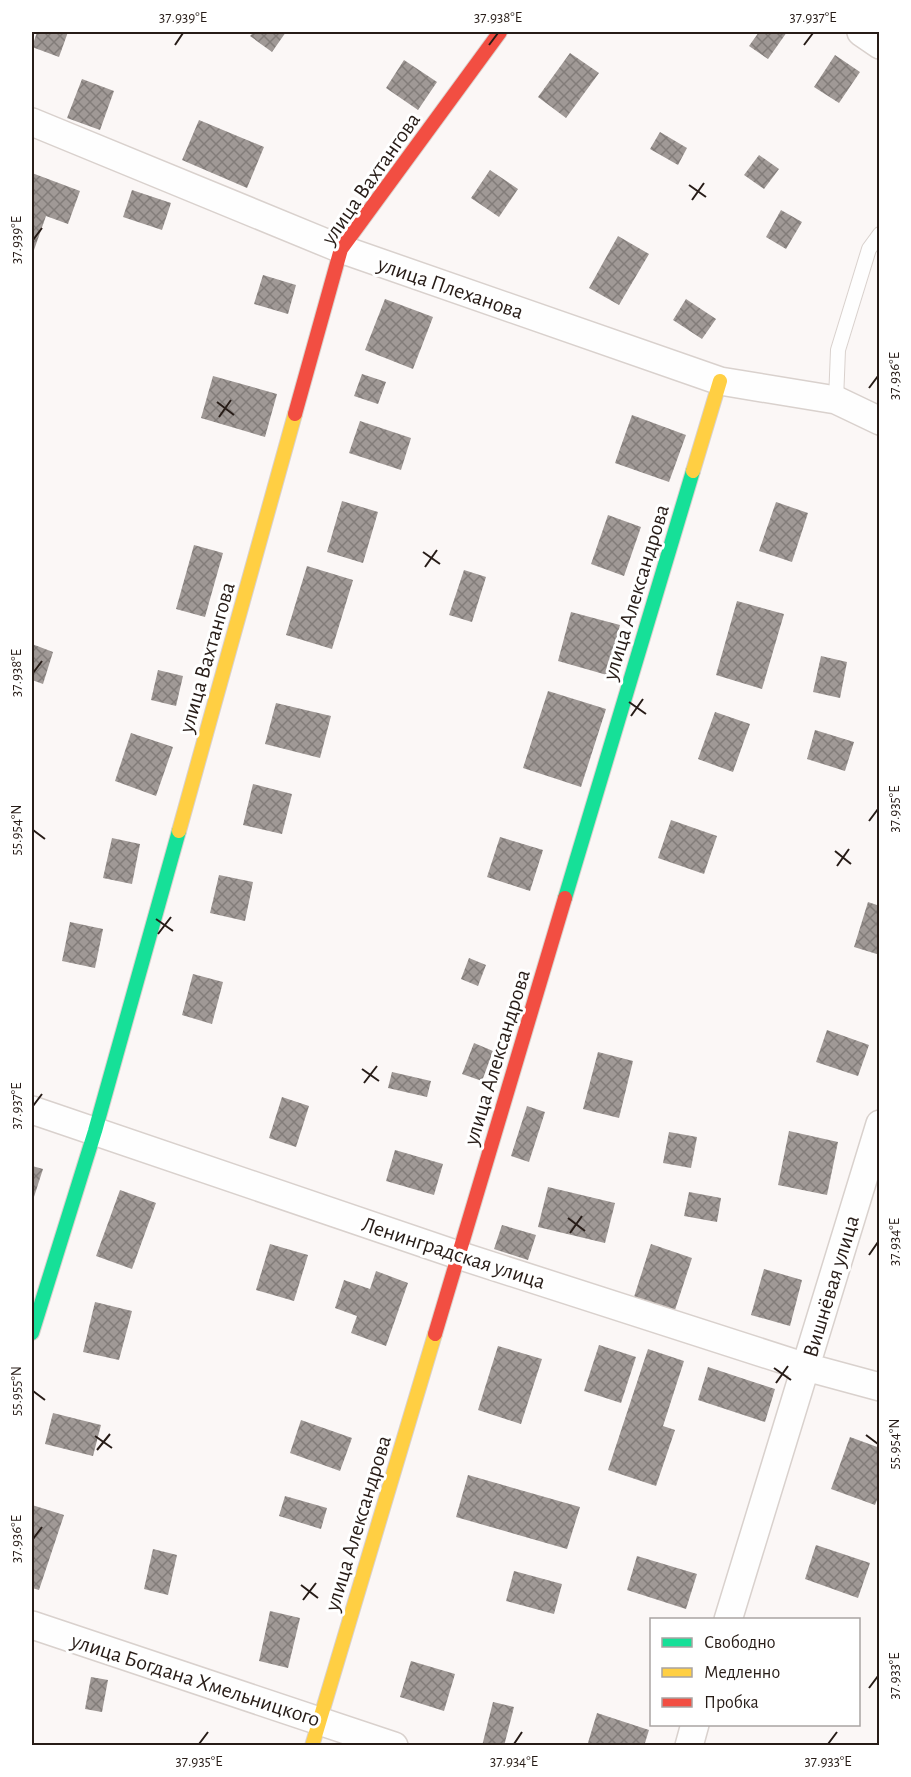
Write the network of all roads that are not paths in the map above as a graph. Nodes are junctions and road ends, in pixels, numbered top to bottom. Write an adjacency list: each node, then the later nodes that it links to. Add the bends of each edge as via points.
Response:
1 (500, 32): 6 (street, улица Вахтангова)
2 (861, 32): 3 (street)
3 (879, 45)
4 (32, 122): 6 (street, улица Плеханова)
5 (879, 234): 8 (lane, via 869,249 838,350)
6 (341, 249): 7 (street, улица Плеханова); 12 (street, улица Вахтангова)
7 (720, 381): 8 (street, улица Плеханова); 13 (street, улица Александрова)
8 (836, 400): 9 (street, улица Плеханова)
9 (879, 422)
10 (32, 1110): 12 (street, Ленинградская улица)
11 (879, 1124): 15 (street, Вишнёвая улица)
12 (95, 1131): 13 (street, Ленинградская улица); 14 (street, улица Вахтангова)
13 (459, 1255): 15 (street, Ленинградская улица); 20 (street, улица Александрова)
14 (32, 1333)
15 (806, 1366): 16 (street, Ленинградская улица); 17 (street, Вишнёвая улица)
16 (879, 1387)
17 (729, 1618)
18 (32, 1625): 20 (street, улица Богдана Хмельницкого)
19 (695, 1726): 22 (street)
20 (316, 1733): 21 (street, улица Богдана Хмельницкого)
21 (394, 1746)
22 (689, 1746)

